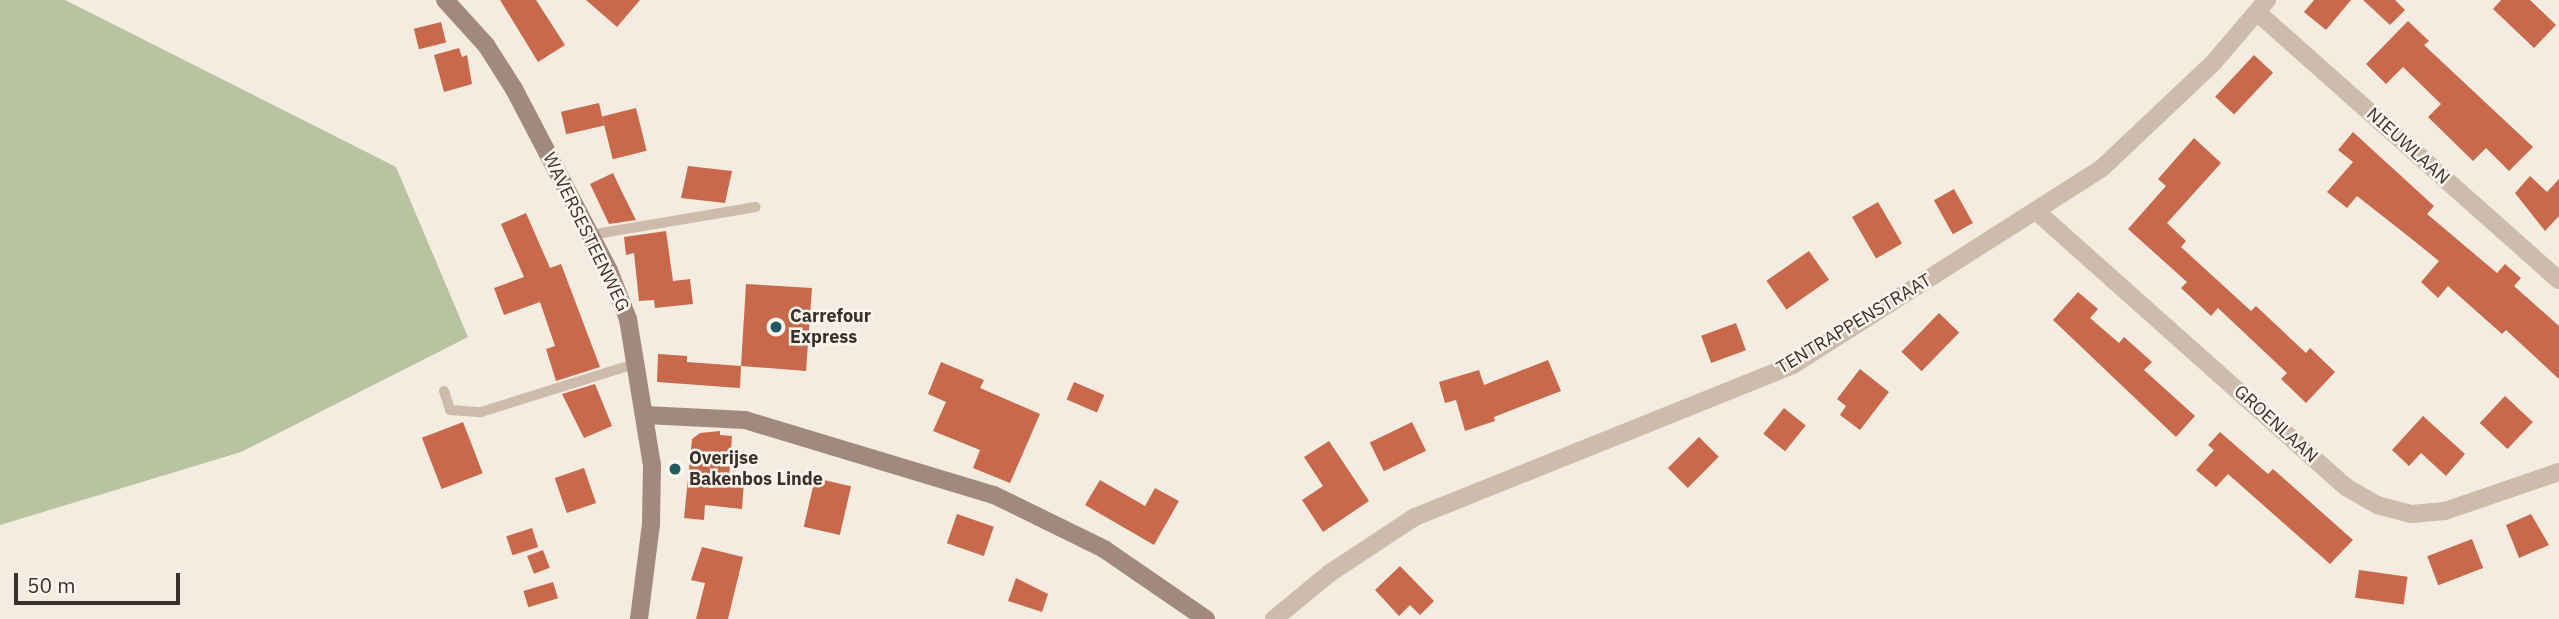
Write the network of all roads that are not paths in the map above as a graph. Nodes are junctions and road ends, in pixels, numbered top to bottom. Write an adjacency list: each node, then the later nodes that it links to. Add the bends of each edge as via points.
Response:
1 (445, 0): 5 (street, WAVERSESTEENWEG, via 486,46 514,89)
2 (2262, 6): 4 (street, TENTRAPPENSTRAAT, via 2132,143); 6 (street, NIEUWLAAN)
3 (756, 206): 5 (lane)
4 (2036, 211): 10 (street, GROENLAAN, via 2346,487 2377,505 2411,514 2445,511); 13 (street, TENTRAPPENSTRAAT, via 1793,365 1415,517 1330,573)
5 (590, 235): 7 (street, WAVERSESTEENWEG, via 621,296)
6 (2559, 280)
7 (637, 363): 8 (lane, via 481,412 450,410); 9 (street, WAVERSESTEENWEG)
8 (444, 391)
9 (645, 415): 11 (street, WAVERSESTEENWEG, via 652,465 651,524); 12 (street, via 745,419 994,495 1104,549)
10 (2559, 472)
11 (639, 619)
12 (1206, 619)
13 (1274, 619)

